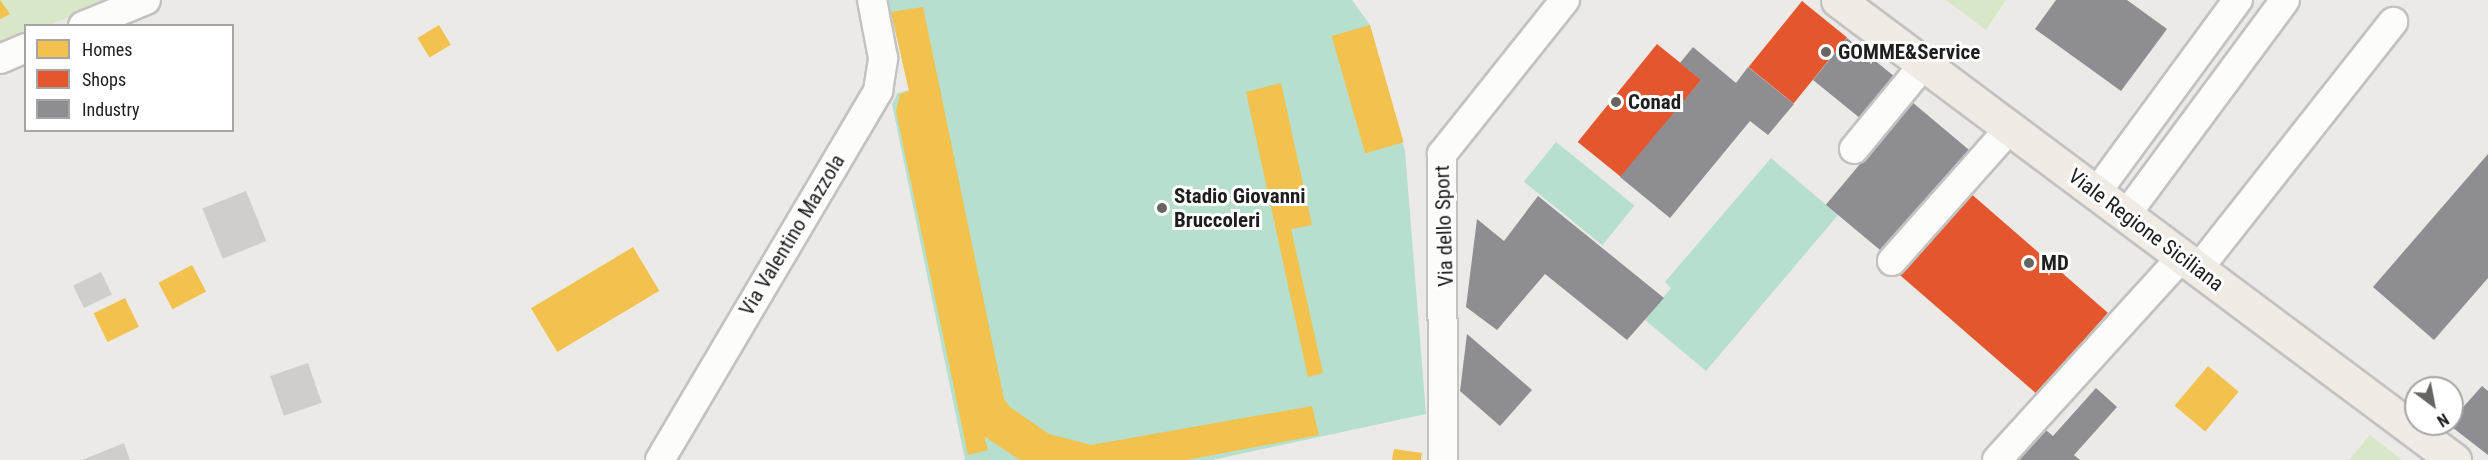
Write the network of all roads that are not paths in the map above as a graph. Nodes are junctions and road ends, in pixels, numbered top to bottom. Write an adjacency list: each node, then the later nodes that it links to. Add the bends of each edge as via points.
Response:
1 (146, 0): 8 (street)
2 (872, 0): 18 (street, Via Valentino Mazzola, via 883,58 879,91)
3 (1566, 0): 19 (street, Via dello Sport, via 1442,154)
4 (1838, 0): 11 (main road, Viale Regione Siciliana)
5 (2238, 0): 14 (street)
6 (2285, 0): 15 (street)
7 (2393, 22): 17 (street)
8 (88, 24)
9 (24, 49): 10 (street)
10 (0, 58)
11 (1924, 64): 12 (main road, Viale Regione Siciliana); 13 (street)
12 (2010, 128): 14 (main road, Viale Regione Siciliana); 16 (street)
13 (1854, 149)
14 (2096, 193): 15 (main road, Viale Regione Siciliana)
15 (2126, 215): 17 (main road, Viale Regione Siciliana)
16 (1892, 261)
17 (2190, 263): 20 (street); 21 (main road, Viale Regione Siciliana)
18 (660, 460)
19 (1443, 460)
20 (1997, 460)
21 (2454, 460)

